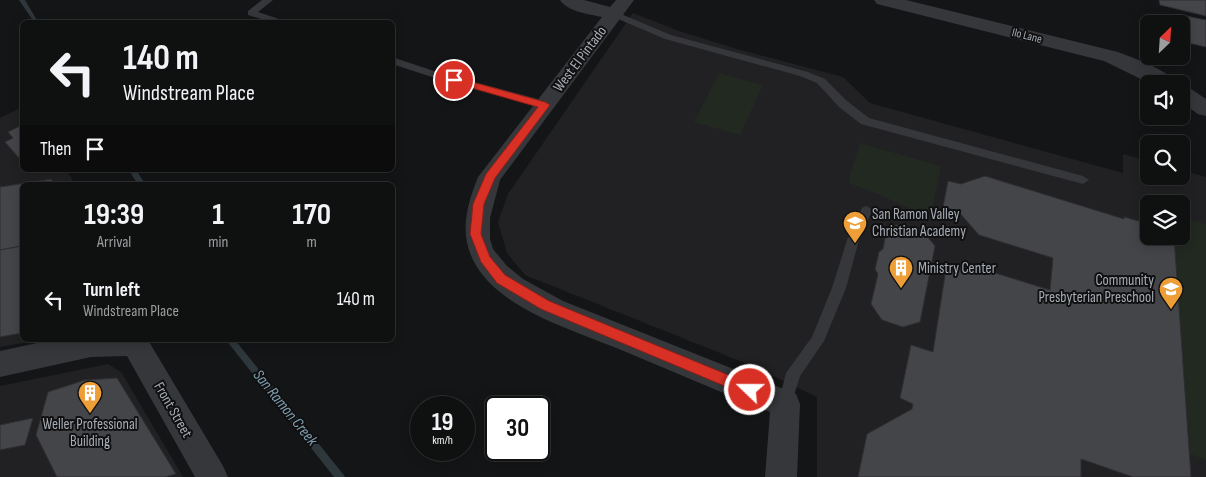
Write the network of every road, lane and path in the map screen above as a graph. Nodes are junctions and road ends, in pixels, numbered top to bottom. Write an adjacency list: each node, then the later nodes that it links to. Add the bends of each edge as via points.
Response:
1 (268, 0): 5 (lane, via 251,13)
2 (569, 0): 4 (street, via 584,7)
3 (883, 0): 7 (street, Ilo Lane, via 1111,56)
4 (619, 7): 9 (street, West El Pintado); 11 (lane, via 668,37 821,81 865,121)
5 (273, 20)
6 (395, 61): 9 (lane)
7 (1151, 75)
8 (1190, 98): 10 (street)
9 (545, 105): 14 (street, West El Pintado, via 490,177 479,204 476,234 485,259 501,279 545,305)
10 (1206, 109)
11 (1083, 180)
12 (866, 210): 14 (lane, via 818,341 793,373)
13 (0, 364): 15 (street, Front Street, via 91,344 135,343)
14 (785, 404): 16 (street)
15 (207, 476)
16 (780, 477)

